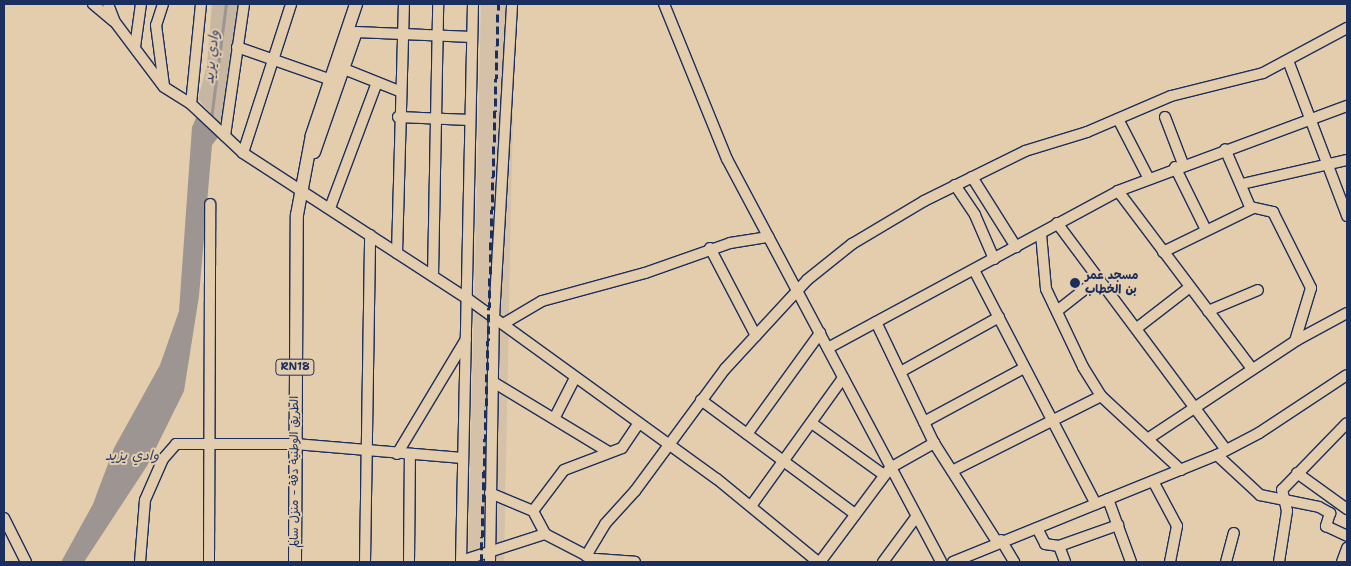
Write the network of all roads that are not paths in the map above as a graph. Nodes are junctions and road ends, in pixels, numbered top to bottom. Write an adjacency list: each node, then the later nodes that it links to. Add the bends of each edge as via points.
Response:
1 (93, 4): 15 (street)
2 (108, 4): 15 (street)
3 (140, 4): 21 (street)
4 (163, 4): 28 (street, via 156,25)
5 (202, 4): 31 (street)
6 (244, 4): 22 (street)
7 (292, 4): 23 (street)
8 (356, 4): 26 (main road, الطريق الوطنية دقة - منزل سالم / RN18)
9 (365, 4): 17 (main road, الطريق الوطنية دقة - منزل سالم / RN18)
10 (404, 4): 18 (street)
11 (438, 4): 19 (street)
12 (473, 4): 20 (street)
13 (512, 4): 75 (street)
14 (664, 4): 58 (street, via 727,159)
15 (115, 22): 21 (street)
16 (1347, 28): 24 (street)
17 (356, 32): 18 (street); 25 (main road, الطريق الوطنية دقة - منزل سالم / RN18)
18 (402, 34): 19 (street); 29 (street)
19 (437, 34): 20 (street); 34 (street)
20 (472, 37): 36 (street)
21 (135, 47): 28 (street)
22 (236, 47): 23 (street); 38 (street)
23 (273, 60): 26 (street); 40 (street)
24 (1289, 63): 35 (street, via 1171,96); 37 (street)
25 (344, 69): 26 (main road, الطريق الوطنية دقة - منزل سالم / RN18); 27 (street)
26 (335, 82): 48 (main road, الطريق الوطنية دقة - منزل سالم / RN18)
27 (377, 82): 29 (street); 52 (street)
28 (164, 87): 31 (street)
29 (399, 91): 32 (street)
30 (1347, 106): 37 (street)
31 (194, 107): 38 (street)
32 (398, 117): 34 (street); 62 (street)
33 (1165, 117): 42 (street)
34 (435, 119): 36 (street); 65 (street)
35 (1118, 119): 44 (street, via 1033,147); 45 (street)
36 (470, 120): 70 (street)
37 (1309, 120): 39 (street); 43 (street)
38 (224, 135): 40 (street)
39 (1225, 149): 42 (street); 47 (street)
40 (243, 153): 48 (street)
41 (1347, 160): 43 (street)
42 (1179, 165): 45 (street); 55 (street)
43 (1325, 167): 47 (street); 53 (street)
44 (972, 177): 46 (street); 59 (street)
45 (1148, 178): 49 (street)
46 (955, 184): 63 (street, via 975,216); 69 (street, via 852,244)
47 (1242, 184): 51 (street)
48 (301, 190): 52 (street); 103 (main road, الطريق الوطنية دقة - منزل سالم / RN18, via 295,238)
49 (1118, 191): 54 (street); 61 (street)
50 (210, 204): 101 (street)
51 (1251, 206): 55 (street); 81 (street, via 1273,212 1311,288)
52 (330, 208): 57 (street)
53 (1347, 216)
54 (1057, 223): 56 (street); 66 (street)
55 (1206, 230): 61 (street)
56 (1041, 234): 59 (street); 71 (street, via 1046,289)
57 (370, 235): 62 (street); 105 (street)
58 (769, 237): 60 (street); 69 (street)
59 (1016, 247): 63 (street)
60 (710, 248): 75 (street, via 646,273 542,301); 79 (street)
61 (1163, 252): 67 (street)
62 (397, 253): 65 (street)
63 (994, 259): 64 (street)
64 (974, 270): 74 (street); 76 (street)
65 (433, 276): 70 (street)
66 (1099, 278): 71 (street); 77 (street)
67 (1190, 287): 72 (street); 77 (street)
68 (1258, 290): 72 (street)
69 (798, 291): 78 (street); 79 (street)
70 (468, 299): 75 (street); 80 (street)
71 (1057, 311): 90 (street, via 1068,341)
72 (1208, 311): 84 (street)
73 (1347, 314): 81 (street)
74 (1000, 317): 83 (street); 85 (street)
75 (499, 321): 87 (street); 89 (street)
76 (876, 322): 82 (street); 85 (street)
77 (1137, 328): 92 (street)
78 (820, 333): 82 (street); 99 (street)
79 (756, 336): 91 (street)
80 (467, 338): 108 (street); 110 (street)
81 (1295, 341): 84 (street)
82 (828, 348): 88 (street)
83 (1024, 368): 94 (street); 95 (street)
84 (1252, 369): 92 (street)
85 (902, 371): 94 (street)
86 (1347, 375): 107 (street, via 1259,434)
87 (574, 378): 93 (street); 97 (street)
88 (843, 378): 98 (street); 114 (street)
89 (493, 382): 93 (street); 117 (street)
90 (1100, 396): 95 (street); 100 (street)
91 (701, 400): 99 (street); 104 (street)
92 (1195, 405): 100 (street); 107 (street)
93 (555, 417): 106 (street)
94 (924, 422): 102 (street)
95 (1050, 422): 113 (street); 120 (street)
96 (1347, 423): 115 (street)
97 (639, 424): 104 (street); 106 (street, via 622,448)
98 (813, 424): 111 (street); 114 (street)
99 (747, 434): 111 (street)
100 (1149, 438): 112 (street)
101 (210, 442): 103 (street); 138 (street, via 176,444 163,459 145,500); 139 (street)
102 (934, 443): 113 (street); 114 (street)
103 (295, 444): 105 (street); 140 (main road, الطريق الوطنية دقة - منزل سالم / RN18)
104 (668, 444): 121 (street); 136 (street, via 605,524)
105 (366, 450): 108 (street); 141 (street)
106 (607, 450): 123 (street, via 594,462 574,463 564,470)
107 (1221, 452): 112 (street); 119 (street, via 1260,495)
108 (397, 454): 109 (street)
109 (410, 455): 110 (street); 142 (street)
110 (462, 458): 143 (street)
111 (784, 462): 121 (street); 124 (street)
112 (1182, 470): 116 (street)
113 (952, 471): 132 (street)
114 (887, 472): 124 (street); 125 (street)
115 (1297, 473): 119 (street, via 1282,490); 122 (street)
116 (1153, 481): 118 (street); 152 (street, via 1177,526)
117 (490, 493): 123 (street); 135 (street)
118 (1108, 499): 120 (street); 127 (street)
119 (1283, 500): 131 (street, via 1329,512 1326,526); 154 (street, via 1287,511)
120 (1096, 504): 128 (street)
121 (751, 506): 145 (street)
122 (1347, 509)
123 (533, 511): 129 (street)
124 (856, 514): 145 (street)
125 (916, 517): 146 (street); 147 (street)
126 (4, 518): 137 (street)
127 (1118, 525): 133 (street); 151 (street)
128 (1037, 528): 132 (street); 133 (street, via 1045,544)
129 (545, 534): 135 (street); 136 (street)
130 (1234, 534): 153 (street)
131 (1347, 536)
132 (999, 541): 148 (street); 149 (street)
133 (1059, 546): 150 (street)
134 (1347, 548): 155 (street)
135 (490, 558): 143 (street)
136 (594, 559): 144 (street)
137 (26, 562)
138 (140, 562)
139 (209, 562)
140 (295, 562)
141 (365, 562)
142 (409, 562)
143 (461, 562)
144 (635, 562)
145 (819, 562)
146 (883, 562)
147 (941, 562)
148 (953, 562)
149 (1014, 562)
150 (1065, 562)
151 (1130, 562)
152 (1170, 562)
153 (1226, 562)
154 (1279, 562)
155 (1342, 562)

